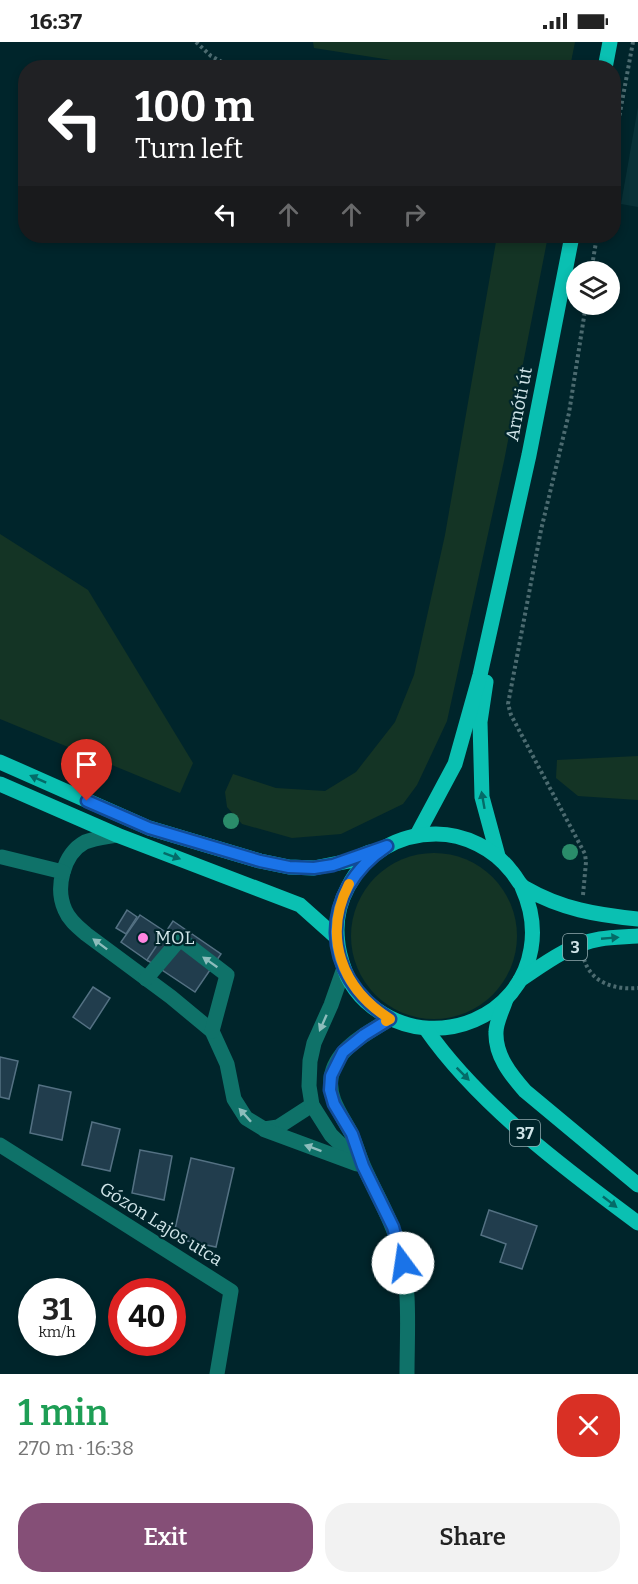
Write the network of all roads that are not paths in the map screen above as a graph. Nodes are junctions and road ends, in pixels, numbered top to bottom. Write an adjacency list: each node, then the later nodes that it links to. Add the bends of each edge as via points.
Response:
1 (610, 42): 2 (main road)
2 (607, 60)
3 (571, 243): 4 (main road, Arnóti út)
4 (501, 580): 8 (main road, via 455,764); 10 (main road, one-way to 4, via 482,797 480,722)
5 (0, 762): 9 (main road, 3, one-way to 5, via 349,861 314,868 260,861 149,828)
6 (0, 784): 7 (main road)
7 (117, 835): 12 (street, via 77,848); 16 (main road, one-way to 16, via 300,905)
8 (417, 835): 9 (main road, 3); 10 (main road, 3, via 460,837)
9 (387, 846): 16 (main road, 3, via 352,879 339,909)
10 (498, 856): 13 (main road, 3)
11 (2, 857): 12 (street)
12 (63, 872): 18 (street, one-way to 12, via 75,924 62,901)
13 (522, 887): 14 (main road, 3, via 562,907); 19 (main road, 3, via 533,934)
14 (638, 919)
15 (638, 936): 19 (main road, 3, one-way to 15, via 579,945)
16 (337, 938): 17 (main road, 3)
17 (344, 968): 21 (main road, 3, via 363,998); 24 (street, one-way to 24, via 310,1061)
18 (146, 980): 23 (street); 23 (street, one-way to 18, via 227,975 216,965 180,939)
19 (520, 980): 20 (main road, 3)
20 (506, 999): 22 (main road, 3, via 469,1023 448,1029); 28 (main road, 37, via 496,1031 502,1061 510,1075)
21 (390, 1019): 22 (main road, 3); 27 (street, via 343,1052 331,1076 334,1104 352,1134)
22 (426, 1029): 29 (main road, 37, one-way to 29, via 446,1057 515,1125)
23 (212, 1031): 25 (street, one-way to 23, via 239,1109 227,1064)
24 (312, 1105): 25 (street, via 278,1127); 27 (street, via 331,1136)
25 (264, 1129): 27 (street, one-way to 25)
26 (0, 1145): 30 (street, Gózon Lajos utca, via 231,1291)
27 (363, 1166): 31 (street, via 400,1249 407,1301)
28 (638, 1185)
29 (638, 1223)
30 (217, 1374)
31 (407, 1374)

